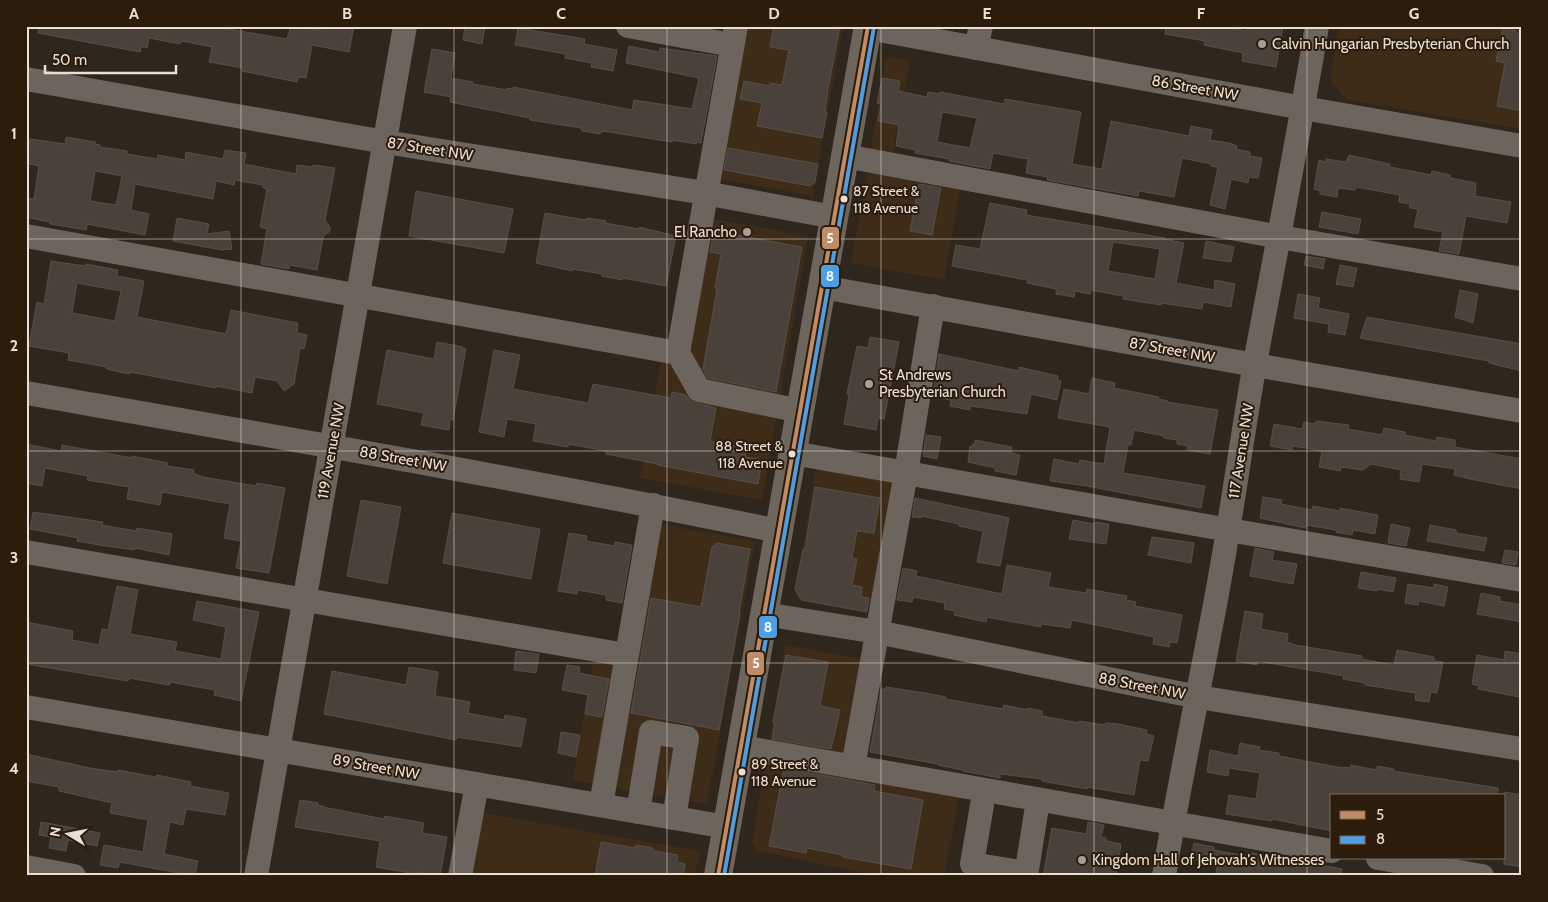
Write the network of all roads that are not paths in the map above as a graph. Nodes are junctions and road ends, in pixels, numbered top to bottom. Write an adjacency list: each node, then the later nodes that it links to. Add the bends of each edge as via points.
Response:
1 (406, 26): 9 (street, 119 Avenue NW)
2 (628, 26): 5 (street)
3 (1318, 26): 8 (street, 117 Avenue NW)
4 (868, 27): 6 (street, 86 Street NW); 11 (main road)
5 (734, 35): 12 (street)
6 (978, 37): 8 (street, 86 Street NW)
7 (26, 79): 9 (street, 87 Street NW)
8 (1303, 108): 10 (street, 86 Street NW); 15 (street, 117 Avenue NW)
9 (385, 142): 12 (street, 87 Street NW); 18 (street, 119 Avenue NW)
10 (1522, 146)
11 (845, 156): 13 (main road); 15 (street)
12 (705, 193): 13 (street, 87 Street NW); 20 (street)
13 (834, 217): 17 (main road)
14 (26, 236): 18 (street)
15 (1280, 238): 16 (street); 21 (street, 117 Avenue NW)
16 (1522, 278)
17 (822, 287): 19 (street, 87 Street NW); 24 (main road)
18 (359, 296): 20 (street); 25 (street, 119 Avenue NW)
19 (933, 306): 21 (street, 87 Street NW); 27 (street)
20 (678, 353): 24 (street, via 699,390)
21 (1255, 365): 23 (street, 87 Street NW); 29 (street, 117 Avenue NW)
22 (26, 393): 25 (street, 88 Street NW)
23 (1522, 410)
24 (800, 412): 26 (main road)
25 (332, 446): 28 (street, 88 Street NW); 33 (street, 119 Avenue NW)
26 (793, 453): 27 (street); 30 (main road)
27 (906, 473): 29 (street); 35 (street)
28 (652, 505): 30 (street, 88 Street NW); 36 (street)
29 (1229, 530): 32 (street); 37 (street, 117 Avenue NW)
30 (779, 531): 34 (main road)
31 (26, 552): 33 (street)
32 (1522, 580)
33 (304, 600): 36 (street); 41 (street, 119 Avenue NW)
34 (764, 614): 35 (street, 88 Street NW); 39 (main road)
35 (877, 632): 37 (street, 88 Street NW); 42 (street)
36 (626, 656): 44 (street)
37 (1198, 697): 40 (street, 88 Street NW); 49 (street, 117 Avenue NW)
38 (26, 707): 41 (street, 89 Street NW)
39 (740, 747): 42 (street); 50 (main road)
40 (1522, 749)
41 (278, 750): 43 (street, 89 Street NW); 57 (street, 119 Avenue NW)
42 (854, 767): 49 (street)
43 (477, 784): 44 (street, 89 Street NW); 58 (street)
44 (600, 805): 46 (street, 89 Street NW)
45 (982, 805): 54 (street, via 972,864)
46 (638, 812): 48 (street, 89 Street NW); 48 (street, via 651,732 687,738)
47 (1036, 813): 54 (street)
48 (674, 818): 50 (street, 89 Street NW)
49 (1172, 824): 51 (street); 59 (street, 117 Avenue NW)
50 (726, 826): 55 (main road)
51 (1330, 850)
52 (1390, 860): 60 (street)
53 (26, 867): 56 (street)
54 (1026, 874)
55 (721, 875)
56 (74, 876)
57 (256, 876)
58 (460, 876)
59 (1164, 876)
60 (1482, 876)

